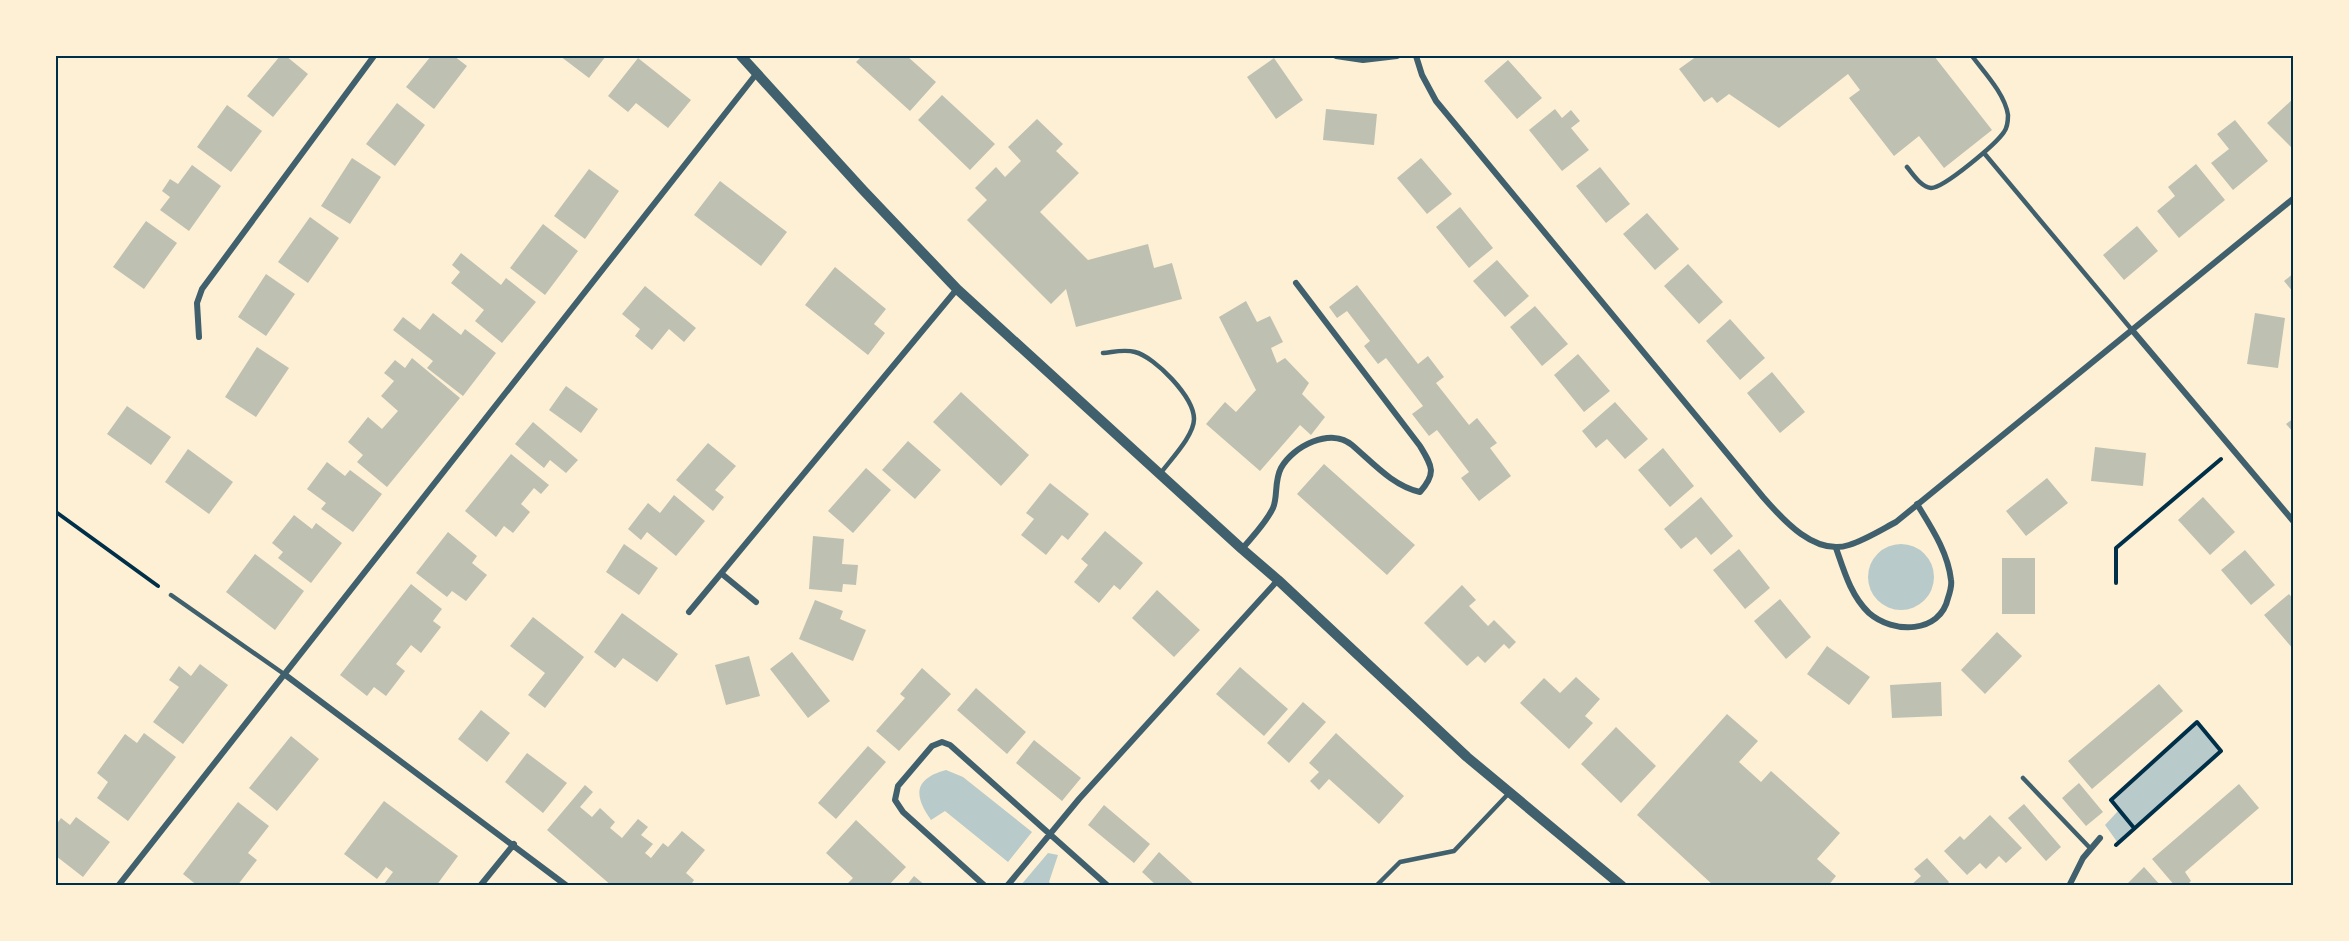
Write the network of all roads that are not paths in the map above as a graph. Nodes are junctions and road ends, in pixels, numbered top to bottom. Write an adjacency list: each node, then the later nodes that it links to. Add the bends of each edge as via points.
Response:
1 (374, 56): 14 (street, via 202,289 196,303)
2 (741, 56): 7 (street)
3 (1336, 56): 4 (street, via 1363,60)
4 (1397, 56)
5 (1416, 56): 19 (street, via 1436,101 1763,497 1801,533)
6 (1972, 56): 8 (lane, via 2004,103 2008,116 2005,131)
7 (757, 73): 12 (street); 26 (street)
8 (1984, 153): 9 (lane, via 1933,188 1924,186); 13 (lane)
9 (1907, 167)
10 (2294, 198): 13 (street)
11 (1296, 283): 20 (street, via 1420,446 1432,466 1430,481 1420,492 1404,488 1347,441 1334,437 1315,442 1296,450 1281,468 1274,507)
12 (957, 289): 16 (street); 21 (street)
13 (2132, 330): 17 (street); 18 (street)
14 (199, 337)
15 (1103, 353): 16 (lane, via 1138,352 1158,365 1190,402 1194,420 1187,438)
16 (1160, 474): 20 (street)
17 (1917, 504): 19 (street, via 1886,527); 19 (street, via 1946,559 1952,582 1947,603 1938,617 1924,627 1907,628 1871,615 1850,585)
18 (2294, 522)
19 (1836, 548)
20 (1242, 549): 22 (street)
21 (722, 574): 24 (street); 25 (street)
22 (1278, 580): 28 (street, via 1467,757); 29 (street)
23 (171, 596): 26 (lane)
24 (756, 602)
25 (689, 612)
26 (285, 674): 31 (street); 33 (street)
27 (2023, 778): 32 (lane)
28 (1510, 792): 39 (lane, via 1454,851 1400,862); 40 (street)
29 (1050, 832): 36 (street, via 950,745 942,742 932,746 898,786 895,800 903,812); 37 (street); 38 (street)
30 (2100, 838): 32 (street)
31 (514, 844): 34 (street); 35 (street)
32 (2090, 848): 41 (street)
33 (118, 885)
34 (480, 885)
35 (567, 885)
36 (986, 885)
37 (1007, 885)
38 (1108, 885)
39 (1376, 885)
40 (1622, 885)
41 (2069, 885)

